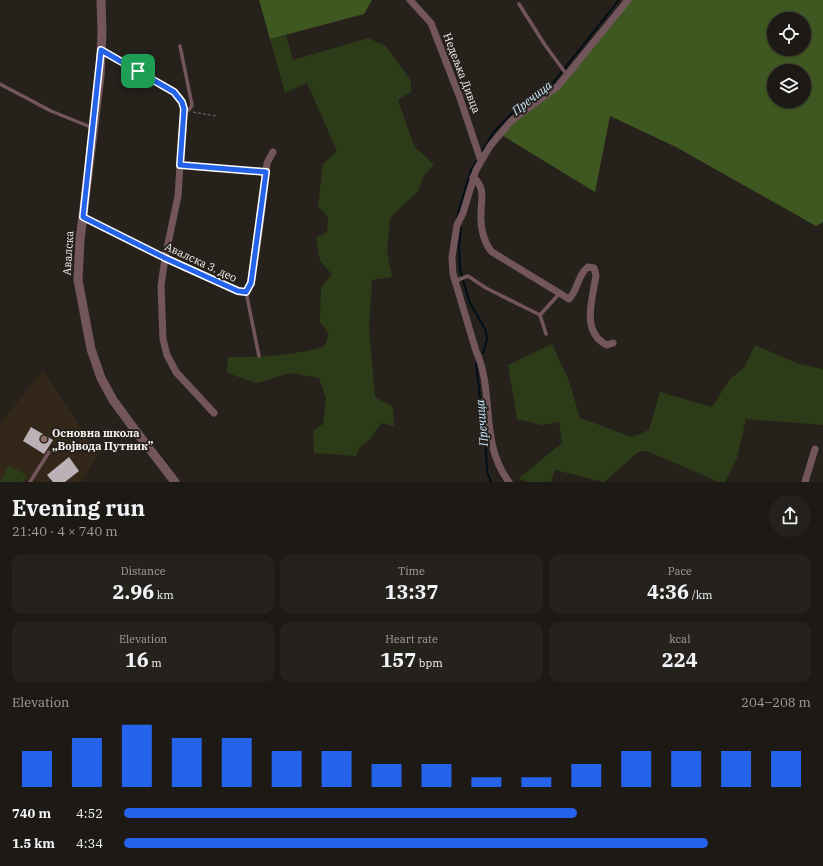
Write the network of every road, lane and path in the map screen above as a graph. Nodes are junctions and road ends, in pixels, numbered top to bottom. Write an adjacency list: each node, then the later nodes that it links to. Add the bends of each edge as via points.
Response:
1 (101, 0): 6 (street, Авалска)
2 (410, 0): 13 (street, Недељка Дивца, via 431,23 460,98)
3 (628, 0): 7 (street)
4 (519, 4): 7 (lane)
5 (180, 46): 9 (lane, via 192,105)
6 (101, 50): 9 (street, via 174,92); 11 (street, Авалска)
7 (567, 74): 13 (street, via 558,86 511,121)
8 (0, 84): 11 (lane, via 51,111)
9 (186, 110): 10 (path); 14 (street)
10 (216, 116)
11 (93, 128): 17 (street, Авалска)
12 (273, 152): 15 (street, Авалска 3. део, via 268,159)
13 (480, 160): 16 (street)
14 (180, 165): 15 (path); 18 (street, via 178,196)
15 (266, 172): 20 (street, Авалска 3. део, via 252,277)
16 (473, 177): 19 (street, via 457,225 452,257); 21 (street, via 483,190 480,215 487,246 492,252)
17 (83, 217): 18 (street, Авалска 3. део); 30 (street, Авалска, via 78,280 94,358 113,400)
18 (165, 258): 20 (street, Авалска 3. део, via 238,291); 26 (street, via 161,298 163,339 167,355 176,372)
19 (457, 280): 22 (lane, via 468,276); 31 (street, via 481,361 488,421 495,453)
20 (246, 292): 25 (lane)
21 (559, 294): 22 (lane); 24 (street, via 569,299 574,294 584,270 588,267 594,268 596,275 589,319 592,331 600,342 607,345)
22 (540, 315): 23 (lane)
23 (546, 334)
24 (613, 343)
25 (259, 356)
26 (214, 413)
27 (815, 449): 32 (street)
28 (49, 452): 29 (lane)
29 (30, 482)
30 (175, 482)
31 (509, 482)
32 (805, 482)

